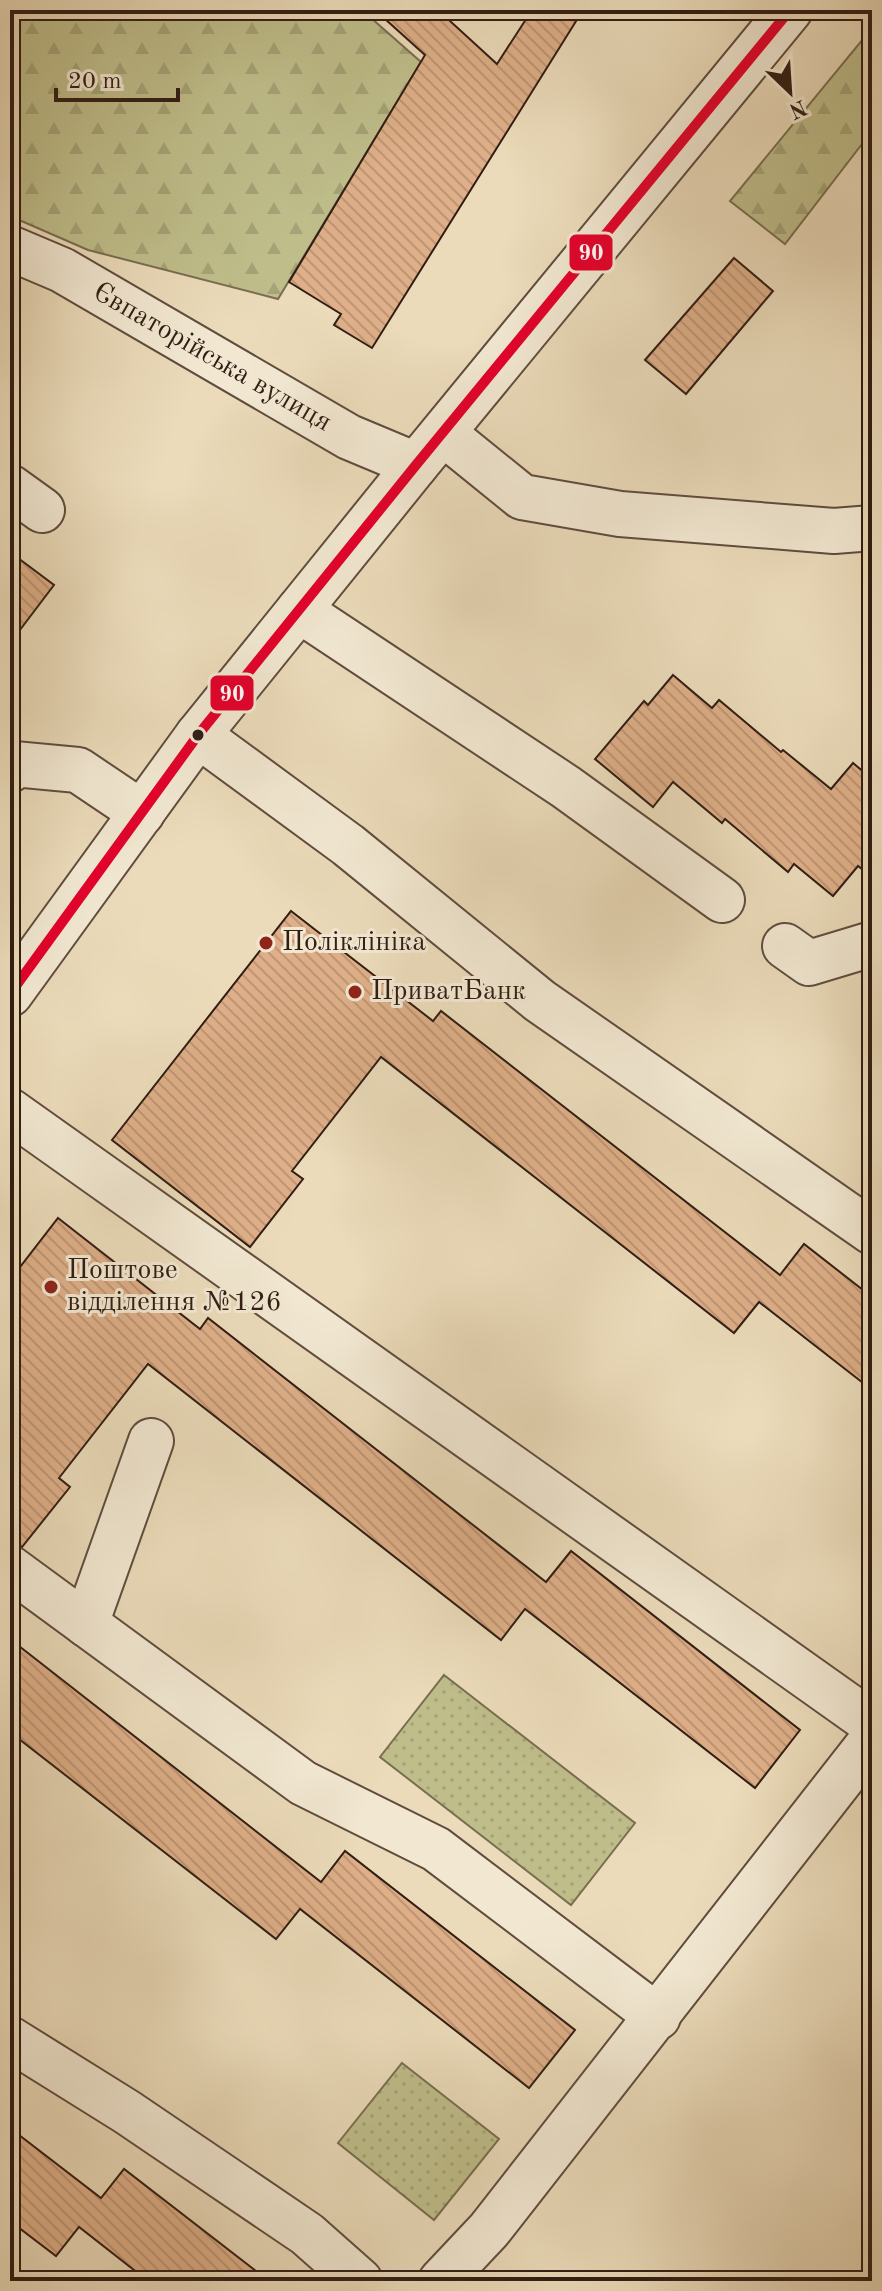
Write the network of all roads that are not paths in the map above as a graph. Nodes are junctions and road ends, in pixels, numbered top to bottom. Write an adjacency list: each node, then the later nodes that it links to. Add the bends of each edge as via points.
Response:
1 (790, 10): 3 (street)
2 (10, 248): 3 (street, Євпаторійська вулиця, via 62,270 349,437)
3 (430, 449): 4 (street, Євпаторійська вулиця, via 522,497 620,514 834,531); 5 (street)
4 (872, 528)
5 (299, 610): 6 (street); 9 (street, via 566,787)
6 (198, 735): 8 (street); 14 (street, via 348,845 540,1001)
7 (10, 770): 8 (street, via 14,764 78,770)
8 (142, 813): 12 (street)
9 (722, 900)
10 (872, 944): 11 (street, via 809,963)
11 (785, 946)
12 (10, 994)
13 (10, 1111): 18 (street)
14 (872, 1232)
15 (151, 1441): 17 (street)
16 (10, 1568): 17 (street)
17 (86, 1624): 20 (street, via 303,1783 436,1849)
18 (872, 1723)
19 (872, 1740): 20 (street)
20 (658, 2017): 23 (street, via 489,2230)
21 (10, 2039): 22 (street, via 307,2234)
22 (360, 2281)
23 (441, 2281)

